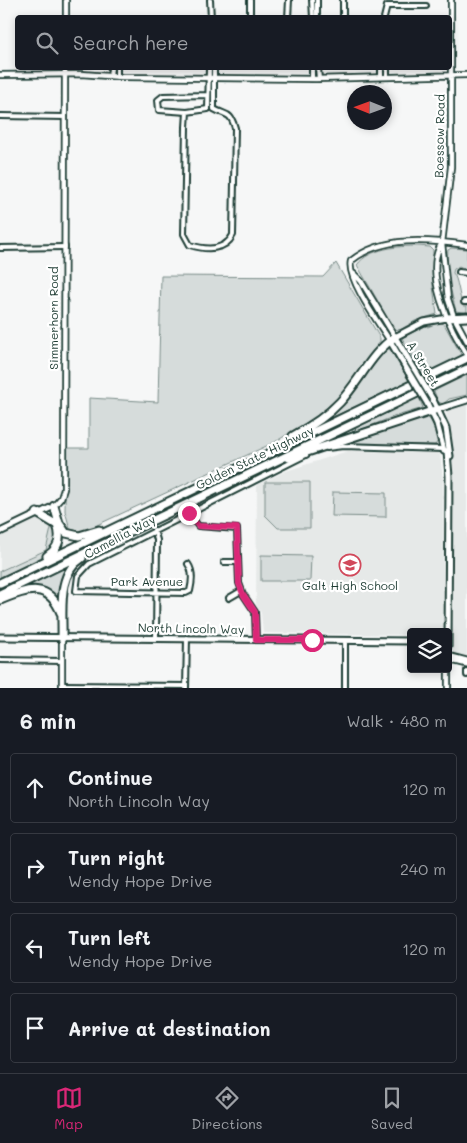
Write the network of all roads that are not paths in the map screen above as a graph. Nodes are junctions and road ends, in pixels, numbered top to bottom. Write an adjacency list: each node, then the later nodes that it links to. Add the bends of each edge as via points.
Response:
1 (66, 0): 10 (street)
2 (210, 0): 11 (street)
3 (250, 0): 12 (street)
4 (289, 0): 13 (street)
5 (312, 0): 14 (street)
6 (317, 0): 15 (street)
7 (343, 0): 16 (street)
8 (451, 0): 18 (street, Boessow Road)
9 (426, 6): 17 (street, via 388,6)
10 (66, 15)
11 (211, 15)
12 (250, 15)
13 (288, 15)
14 (313, 15)
15 (317, 15)
16 (343, 15)
17 (385, 15)
18 (451, 15)
19 (65, 70): 29 (street, Simmerhorn Road)
20 (111, 70): 33 (street)
21 (118, 70): 35 (street)
22 (209, 70): 36 (street)
23 (213, 70): 36 (street)
24 (312, 70): 37 (street)
25 (318, 70): 38 (street)
26 (382, 70): 34 (street)
27 (386, 70): 34 (street)
28 (451, 70): 31 (street, Boessow Road)
29 (65, 74): 30 (street); 33 (street); 42 (street, Simmerhorn Road)
30 (0, 75)
31 (451, 75): 32 (street); 34 (street); 43 (street, Boessow Road, via 451,167)
32 (467, 75)
33 (110, 76): 35 (street)
34 (384, 76): 38 (street)
35 (117, 77): 36 (street)
36 (211, 78): 37 (street); 39 (street); 40 (street, via 214,109 232,118 235,128 233,235 229,244 222,247 190,245 184,234)
37 (312, 79): 38 (street)
38 (319, 79)
39 (208, 95): 40 (street, via 208,110); 40 (street, via 163,96 158,100 159,110)
40 (187, 112)
41 (0, 116): 42 (street)
42 (66, 117): 45 (street, Simmerhorn Road)
43 (442, 243): 44 (street); 50 (street, Boessow Road); 51 (street, A Street, via 390,243 354,258 350,265)
44 (467, 245)
45 (65, 247): 46 (street); 62 (street, Simmerhorn Road, via 64,489)
46 (0, 248)
47 (459, 272): 48 (street)
48 (467, 273)
49 (467, 317): 50 (highway)
50 (451, 318): 51 (main road, via 424,322); 52 (street); 53 (street)
51 (392, 339): 57 (main road, A Street, bridge, via 409,373); 57 (main road, A Street, bridge, via 416,370 433,400); 59 (highway, via 333,409)
52 (467, 341)
53 (467, 354)
54 (467, 358): 59 (highway, Golden State Highway)
55 (467, 369): 60 (highway, Golden State Highway)
56 (467, 400): 57 (main road)
57 (434, 410): 58 (main road, A Street); 60 (highway); 61 (main road, A Street, via 446,428 450,447)
58 (443, 449): 61 (main road, A Street); 64 (street, Camellia Way, via 343,446 321,450)
59 (243, 465): 65 (highway, Golden State Highway)
60 (256, 470): 69 (highway, Golden State Highway)
61 (449, 476): 82 (main road, A Street)
62 (52, 507): 63 (main road); 65 (highway, via 63,530 75,536 87,535); 66 (highway)
63 (37, 513): 66 (highway); 68 (main road)
64 (189, 513): 67 (street, Camellia Way); 71 (street, via 198,526 237,528)
65 (135, 517): 73 (highway, Golden State Highway)
66 (57, 525): 73 (highway, via 60,538 56,550)
67 (154, 530): 75 (street, Camellia Way, via 85,566 78,576); 77 (street, via 157,540)
68 (0, 532)
69 (124, 534): 78 (highway, Golden State Highway); 81 (highway, via 68,570)
70 (224, 562): 71 (street)
71 (238, 562): 76 (street)
72 (188, 564): 77 (street, Park Avenue, via 191,569 190,591)
73 (23, 571): 74 (highway, Golden State Highway)
74 (0, 583)
75 (76, 591): 77 (street, Park Avenue)
76 (242, 591): 79 (street); 87 (street, via 255,612)
77 (156, 592): 85 (street)
78 (0, 594)
79 (229, 598)
80 (0, 600): 81 (highway, via 26,590 39,590 55,599)
81 (62, 615): 84 (highway)
82 (448, 628)
83 (0, 637): 84 (main road, North Lincoln Way)
84 (62, 638): 85 (main road, North Lincoln Way); 92 (street)
85 (156, 638): 86 (main road, North Lincoln Way)
86 (186, 638): 87 (main road, North Lincoln Way); 96 (street)
87 (256, 640): 88 (main road, North Lincoln Way)
88 (346, 640): 89 (main road, North Lincoln Way); 97 (street)
89 (407, 641)
90 (452, 657): 93 (main road)
91 (0, 660): 92 (street)
92 (62, 661): 95 (street)
93 (467, 662)
94 (448, 673): 98 (street)
95 (62, 686): 96 (street)
96 (186, 687)
97 (345, 688)
98 (448, 688)

